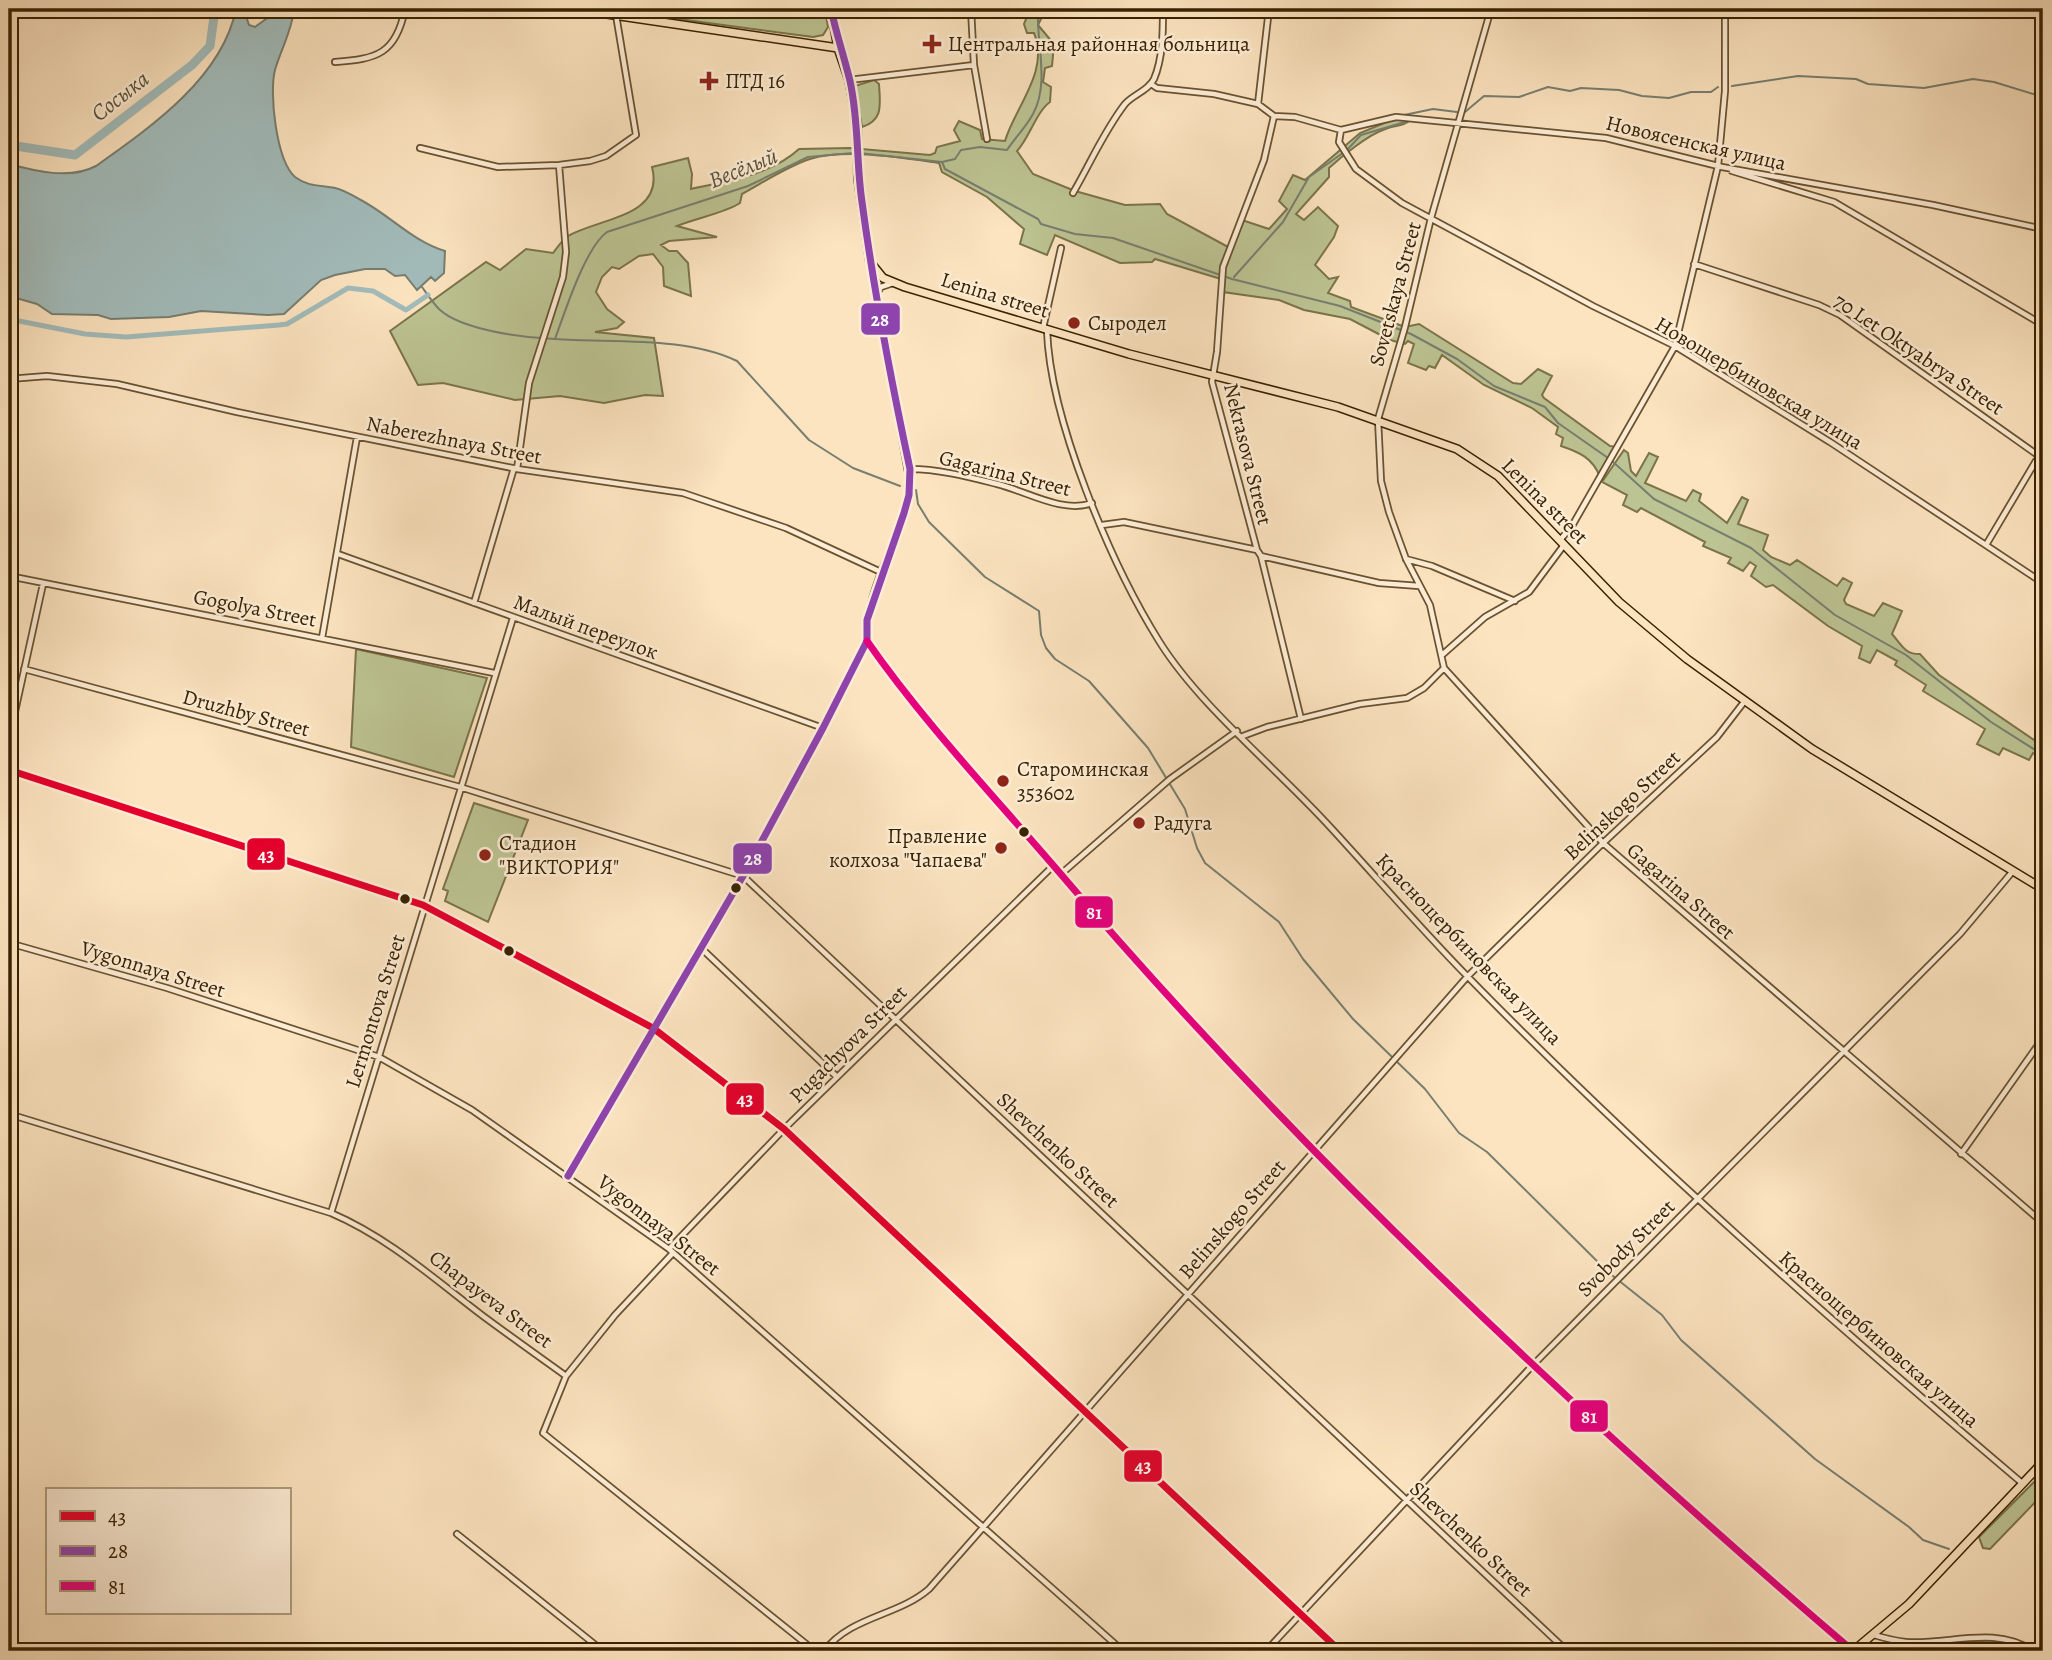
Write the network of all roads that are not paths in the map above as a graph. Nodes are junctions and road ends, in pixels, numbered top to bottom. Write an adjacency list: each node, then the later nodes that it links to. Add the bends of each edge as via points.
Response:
1 (405, 9): 11 (street, via 397,37 387,49 367,60)
2 (573, 9): 9 (main road)
3 (831, 9): 10 (main road)
4 (971, 9): 12 (street)
5 (1163, 9): 14 (street, via 1159,62)
6 (1269, 9): 15 (street)
7 (1491, 9): 17 (street, Sovetskaya Street)
8 (1725, 9): 22 (street)
9 (616, 14): 10 (main road); 21 (street, via 636,135 606,156)
10 (838, 48): 13 (main road)
11 (335, 62)
12 (974, 65): 13 (street); 19 (street)
13 (849, 80): 27 (main road)
14 (1151, 84): 15 (street); 23 (street, via 1128,100)
15 (1258, 104): 16 (street)
16 (1275, 116): 18 (street); 34 (street, Nekrasova Street, via 1264,160 1223,267)
17 (1458, 122): 18 (street, Новоясенская улица, via 1396,117); 22 (street, Новоясенская улица, via 1606,138); 24 (street, Sovetskaya Street)
18 (1341, 131): 24 (street, Новощербиновская улица, via 1339,142 1356,169)
19 (987, 139)
20 (420, 148): 21 (street, via 498,166)
21 (559, 165): 40 (street, via 566,252 558,299 529,383)
22 (1720, 166): 25 (street, Новоясенская улица); 28 (street); 31 (street, via 1834,202)
23 (1073, 194)
24 (1431, 218): 33 (street, Новощербиновская улица); 36 (street, Sovetskaya Street)
25 (2043, 229)
26 (1061, 248): 32 (street)
27 (870, 262): 29 (main road, Lenina street, via 879,275); 30 (street)
28 (1694, 264): 33 (street); 39 (street, 70 Let Oktyabrya Street, via 1840,316)
29 (894, 283): 30 (street, via 881,287); 32 (main road, Lenina street)
30 (876, 295): 41 (street)
31 (2043, 325)
32 (1045, 329): 34 (main road, Lenina street); 42 (street, Краснощербиновская улица, via 1067,429)
33 (1675, 346): 45 (street); 46 (street, Новощербиновская улица)
34 (1212, 377): 36 (main road, Lenina street); 44 (street, Nekrasova Street)
35 (9, 379): 37 (street, Naberezhnaya Street, via 47,376 117,384)
36 (1378, 419): 45 (main road, Lenina street, via 1457,449 1483,464); 51 (street, Sovetskaya Street, via 1381,481)
37 (357, 437): 40 (street, Naberezhnaya Street); 49 (street)
38 (2043, 449): 39 (street)
39 (2039, 456): 46 (street)
40 (516, 469): 52 (street, Naberezhnaya Street, via 699,498 786,528); 58 (street)
41 (910, 469): 42 (street, Gagarina Street, via 998,484 1070,506); 52 (street, via 909,495)
42 (1092, 503): 43 (street, Краснощербиновская улица)
43 (1102, 525): 47 (street, via 1124,522); 69 (street, Краснощербиновская улица, via 1160,642)
44 (1253, 538): 47 (street); 48 (street, Nekrasova Street)
45 (1562, 543): 57 (street, via 1529,592); 66 (main road, Lenina street, via 1653,632)
46 (1986, 544): 54 (street, Новощербиновская улица)
47 (1244, 548): 48 (street)
48 (1256, 550): 50 (street, Nekrasova Street)
49 (338, 554): 58 (street, Малый переулок); 60 (street)
50 (1261, 556): 56 (street, via 1379,583); 67 (street, Nekrasova Street)
51 (1406, 559): 56 (street, Sovetskaya Street); 57 (street)
52 (883, 573): 61 (street, via 867,620)
53 (9, 576): 55 (street, Gogolya Street)
54 (2043, 583)
55 (43, 584): 60 (street, Gogolya Street); 64 (street)
56 (1420, 586): 62 (street, via 1430,606)
57 (1516, 601): 62 (street, via 1485,617)
58 (474, 603): 59 (street, Малый переулок)
59 (513, 618): 65 (street, Lermontova Street); 68 (street, Малый переулок)
60 (321, 638): 65 (street, Gogolya Street)
61 (867, 641): 68 (street); 75 (street)
62 (1442, 656): 63 (street)
63 (1444, 668): 67 (street, via 1412,696); 74 (street, Gagarina Street)
64 (24, 669): 71 (street); 73 (street, Druzhby Street)
65 (494, 673): 73 (street, Lermontova Street)
66 (1744, 702): 74 (street, Belinskogo Street, via 1717,737); 76 (main road, Lenina street, via 1812,749)
67 (1301, 719): 70 (street)
68 (823, 729): 78 (street)
69 (1237, 731): 70 (street, Краснощербиновская улица); 77 (street, via 1170,779)
70 (1243, 736): 83 (street, Краснощербиновская улица)
71 (9, 739)
72 (9, 770): 80 (street)
73 (460, 787): 78 (street, Shevchenko Street); 80 (street, Lermontova Street)
74 (1602, 843): 83 (street, Belinskogo Street); 87 (street, Gagarina Street)
75 (1053, 866): 77 (street); 84 (street, Pugachyova Street)
76 (2013, 871): 79 (main road, Lenina street); 87 (street, Svobody Street, via 1960,934)
77 (1060, 874): 92 (street)
78 (743, 876): 82 (street); 84 (street, Shevchenko Street)
79 (2043, 889)
80 (424, 905): 85 (street); 88 (street, Lermontova Street)
81 (9, 943): 88 (street, Vygonnaya Street, via 167,988)
82 (701, 948): 85 (street); 89 (street)
83 (1467, 977): 92 (street, Belinskogo Street); 95 (street, Краснощербиновская улица)
84 (894, 1019): 89 (street, Pugachyova Street); 99 (street, Shevchenko Street)
85 (653, 1028): 91 (street); 94 (street)
86 (2043, 1038): 93 (street)
87 (1842, 1052): 93 (street, Gagarina Street); 95 (street, Svobody Street)
88 (379, 1057): 94 (street, Vygonnaya Street, via 472,1110); 96 (street, Lermontova Street)
89 (837, 1077): 91 (street, Pugachyova Street)
90 (9, 1114): 96 (street, Chapayeva Street)
91 (784, 1129): 98 (street, Pugachyova Street); 102 (street)
92 (1314, 1149): 99 (street, Belinskogo Street); 100 (street)
93 (1961, 1154): 97 (street, Gagarina Street)
94 (568, 1176): 98 (street, Vygonnaya Street)
95 (1697, 1199): 100 (street, Svobody Street); 104 (street, Краснощербиновская улица, via 1830,1321)
96 (331, 1213): 101 (street, Chapayeva Street, via 406,1254)
97 (2043, 1223)
98 (671, 1251): 101 (street, Pugachyova Street); 106 (street, Vygonnaya Street)
99 (1188, 1293): 102 (street, Belinskogo Street); 105 (street, Shevchenko Street)
100 (1532, 1366): 105 (street, Svobody Street); 117 (street)
101 (566, 1376): 111 (street, via 543,1433)
102 (1083, 1412): 106 (street, Belinskogo Street); 108 (street)
103 (2043, 1462): 104 (main road)
104 (2022, 1483): 109 (main road, via 1918,1595)
105 (1406, 1500): 108 (street, Svobody Street); 116 (street, Shevchenko Street)
106 (982, 1527): 112 (street, Belinskogo Street, via 917,1599 851,1627); 113 (street, Vygonnaya Street)
107 (457, 1534): 110 (street)
108 (1301, 1614): 114 (street, Svobody Street); 115 (street)
109 (1874, 1635): 117 (main road); 118 (street, via 1907,1642 1999,1637)
110 (603, 1651)
111 (815, 1651)
112 (824, 1651)
113 (1123, 1651)
114 (1266, 1651)
115 (1340, 1651)
116 (1567, 1651)
117 (1853, 1651)
118 (2033, 1651)

